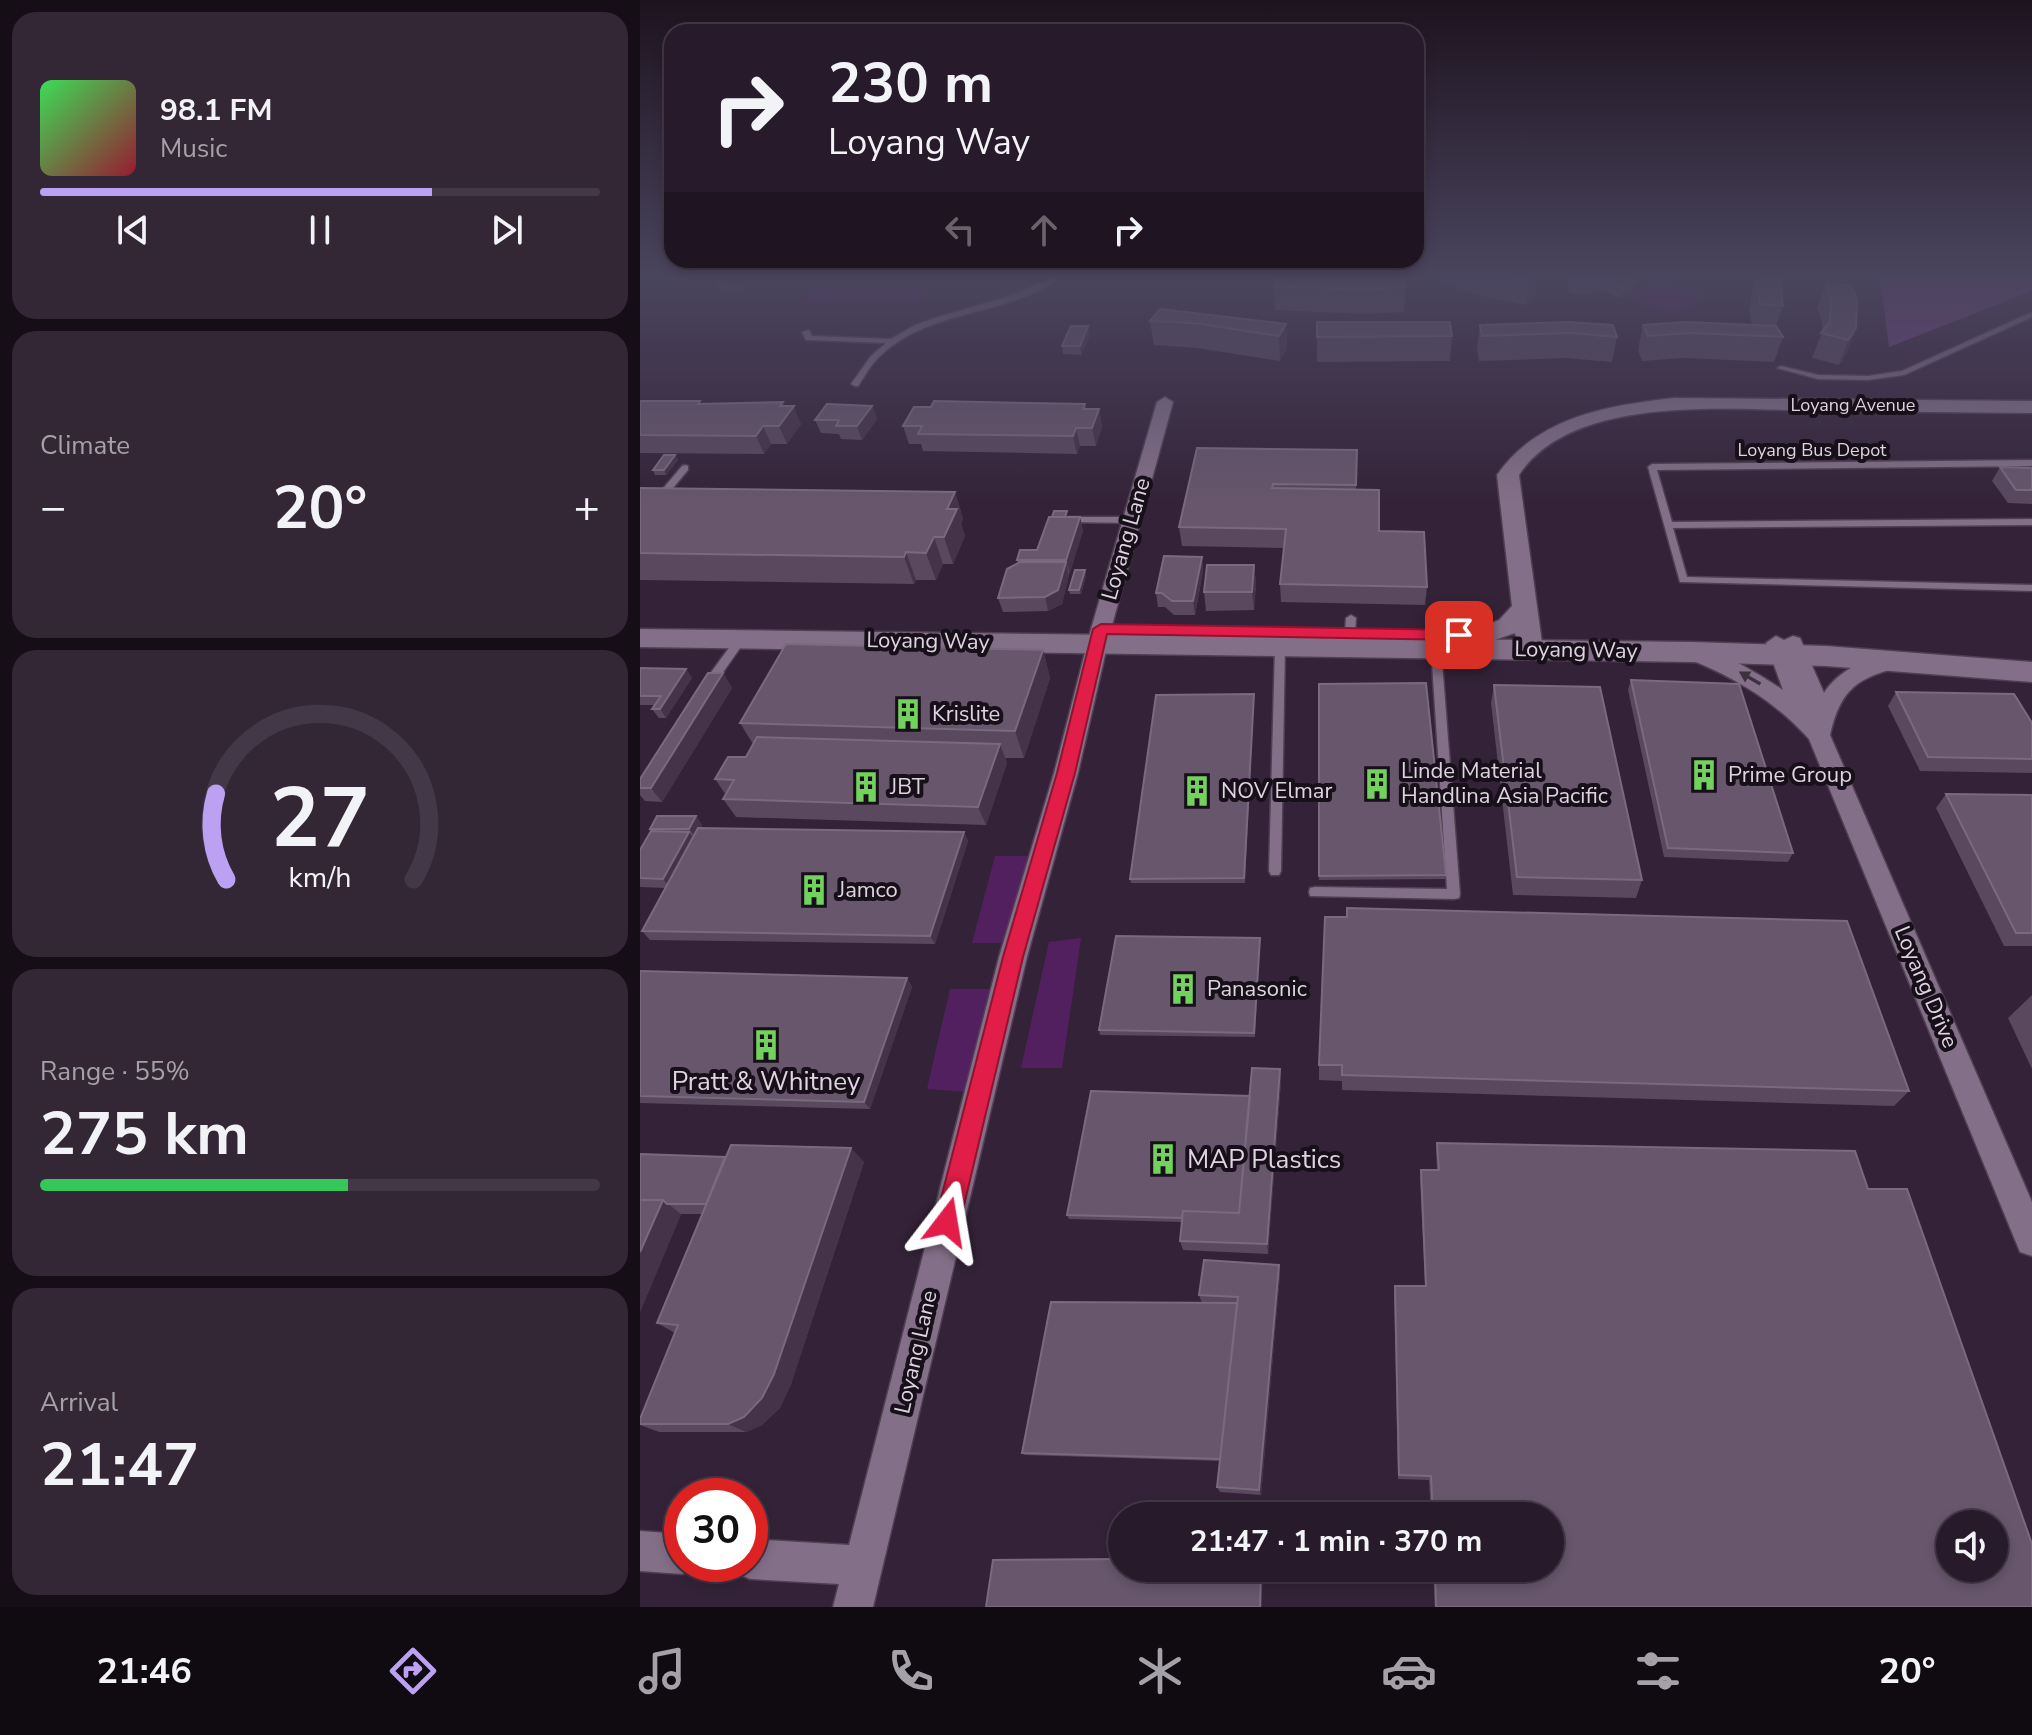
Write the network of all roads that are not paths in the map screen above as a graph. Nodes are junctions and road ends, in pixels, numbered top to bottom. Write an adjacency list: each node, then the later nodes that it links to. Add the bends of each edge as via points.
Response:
1 (878, 353): 4 (lane)
2 (1947, 353): 3 (lane, via 1904,373 1868,378 1818,377)
3 (1781, 368)
4 (855, 384)
5 (1165, 402): 11 (street, Loyang Lane)
6 (2032, 407): 16 (street, Loyang Avenue, via 1675,404 1552,439 1522,465 1509,490)
7 (2032, 463): 13 (lane, Loyang Bus Depot, via 1652,467)
8 (685, 468): 9 (lane)
9 (657, 502)
10 (1067, 520): 11 (lane)
11 (1132, 520): 17 (street, Loyang Lane)
12 (2032, 522): 13 (lane)
13 (1668, 525): 14 (lane, Loyang Bus Depot, via 1683,580)
14 (2032, 588)
15 (640, 624): 17 (main road, Loyang Way)
16 (1527, 631): 17 (main road, Loyang Way, via 1486,635 1350,625); 21 (main road, Loyang Way); 22 (main road, Loyang Way); 23 (main road, Loyang Way)
17 (1099, 636): 19 (main road, Loyang Way, via 794,648); 20 (main road, Loyang Way); 35 (street, Loyang Lane, via 1013,957)
18 (640, 638): 19 (main road, Loyang Way)
19 (741, 639): 27 (lane)
20 (1280, 646): 21 (main road, Loyang Way); 29 (lane)
21 (1436, 648): 30 (lane, via 1454,894)
22 (1787, 649): 23 (main road, Loyang Way); 24 (main road, Loyang Way, via 1919,647); 25 (main road, Loyang Way); 28 (street, Loyang Drive)
23 (1691, 652): 28 (street, one-way to 23, via 1755,680)
24 (2032, 657)
25 (1899, 661): 26 (main road, Loyang Way); 28 (street, via 1853,675 1828,699)
26 (2032, 672)
27 (702, 694)
28 (1815, 722): 31 (street, Loyang Drive)
29 (1275, 871)
30 (1315, 892)
31 (2032, 1240)
32 (640, 1551): 33 (street)
33 (664, 1553)
34 (768, 1560): 35 (street)
35 (863, 1566): 36 (street, Loyang Lane)
36 (853, 1607)

